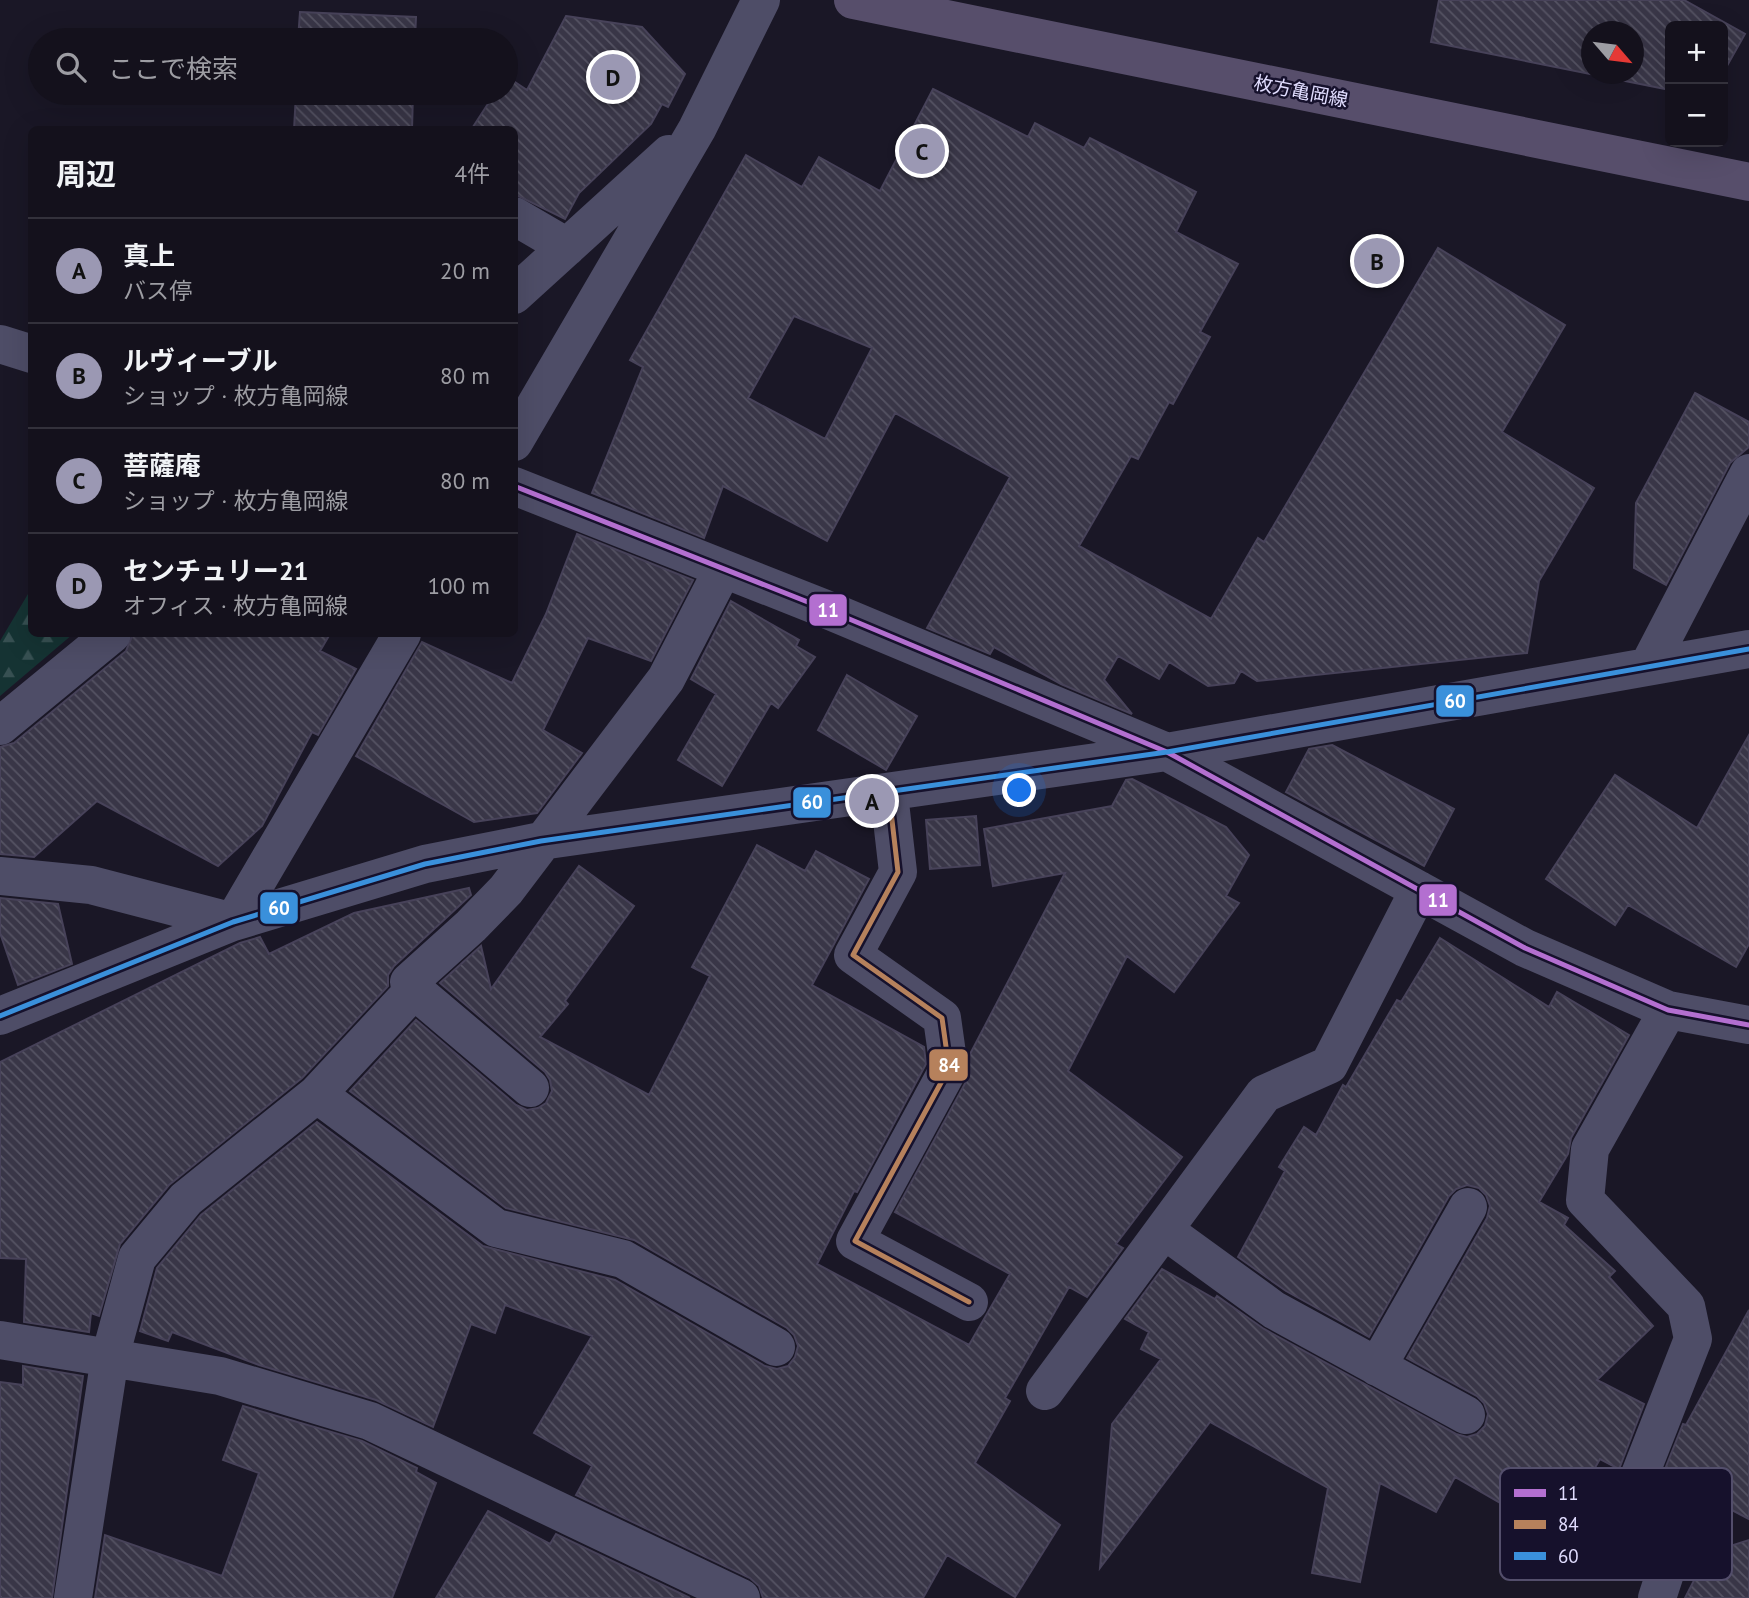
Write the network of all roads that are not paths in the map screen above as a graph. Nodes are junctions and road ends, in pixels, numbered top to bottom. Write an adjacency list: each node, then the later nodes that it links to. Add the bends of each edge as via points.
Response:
1 (761, 0): 3 (street)
2 (853, 0): 4 (main road, 枚方亀岡線)
3 (697, 129): 6 (street); 10 (street)
4 (1749, 182)
5 (518, 218): 6 (street)
6 (567, 247): 7 (street)
7 (518, 291)
8 (0, 344): 9 (street)
9 (28, 353)
10 (518, 435)
11 (1749, 473): 17 (street)
12 (518, 488): 13 (street)
13 (723, 569): 19 (street); 21 (street, via 666,679)
14 (107, 637): 18 (street)
15 (400, 637): 24 (street)
16 (1749, 649): 17 (street)
17 (1649, 665): 19 (street)
18 (0, 726)
19 (1167, 752): 20 (street); 23 (street)
20 (890, 794): 21 (street); 33 (street, via 898,872 853,955 942,1018 950,1068 855,1241)
21 (541, 841): 24 (street, via 425,864); 25 (street, via 506,890 409,982)
22 (0, 876): 24 (street, via 90,885)
23 (1419, 890): 26 (street, via 1525,948); 32 (street, via 1329,1065 1264,1094)
24 (233, 922): 27 (street)
25 (414, 990): 29 (street); 30 (street)
26 (1668, 1010): 28 (street); 40 (street, via 1590,1149 1585,1200 1686,1306 1693,1339)
27 (0, 1016)
28 (1749, 1024)
29 (530, 1088)
30 (317, 1094): 35 (street, via 496,1228 623,1259); 36 (street, via 186,1199 137,1258)
31 (1468, 1207): 37 (street)
32 (1164, 1230): 37 (street, via 1273,1311); 38 (street)
33 (969, 1301)
34 (0, 1340): 36 (street)
35 (776, 1347)
36 (110, 1357): 42 (street); 43 (street, via 220,1376 370,1421)
37 (1377, 1367): 39 (street)
38 (1045, 1391)
39 (1466, 1415)
40 (1643, 1468)
41 (1663, 1580): 44 (street)
42 (73, 1598)
43 (741, 1598)
44 (1657, 1598)

